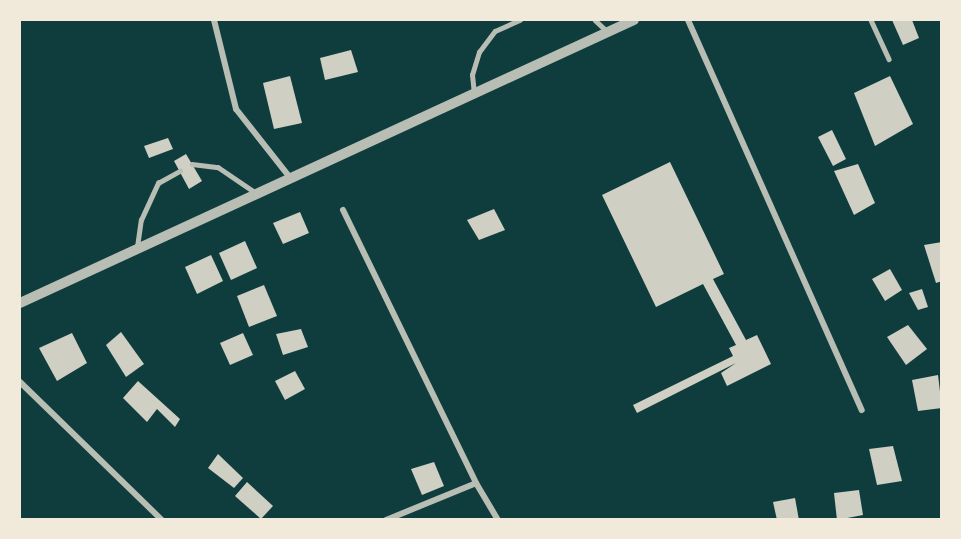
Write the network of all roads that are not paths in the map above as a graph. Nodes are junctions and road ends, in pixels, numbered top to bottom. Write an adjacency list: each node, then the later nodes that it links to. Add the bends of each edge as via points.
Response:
1 (214, 20): 12 (street, via 236,110)
2 (519, 20): 9 (lane, via 495,31 479,52 472,75)
3 (595, 20): 7 (lane)
4 (634, 20): 7 (street)
5 (688, 20): 18 (street)
6 (871, 20): 8 (lane)
7 (608, 32): 9 (street)
8 (889, 59)
9 (474, 94): 12 (street)
10 (192, 164): 13 (lane, via 218,167)
11 (180, 171): 15 (lane, via 159,183 141,220)
12 (291, 178): 13 (street)
13 (257, 194): 15 (street)
14 (344, 210): 19 (street)
15 (136, 250): 16 (street)
16 (20, 303)
17 (20, 382): 20 (street)
18 (862, 410)
19 (476, 483): 21 (street); 22 (street)
20 (162, 519)
21 (386, 519)
22 (498, 519)

